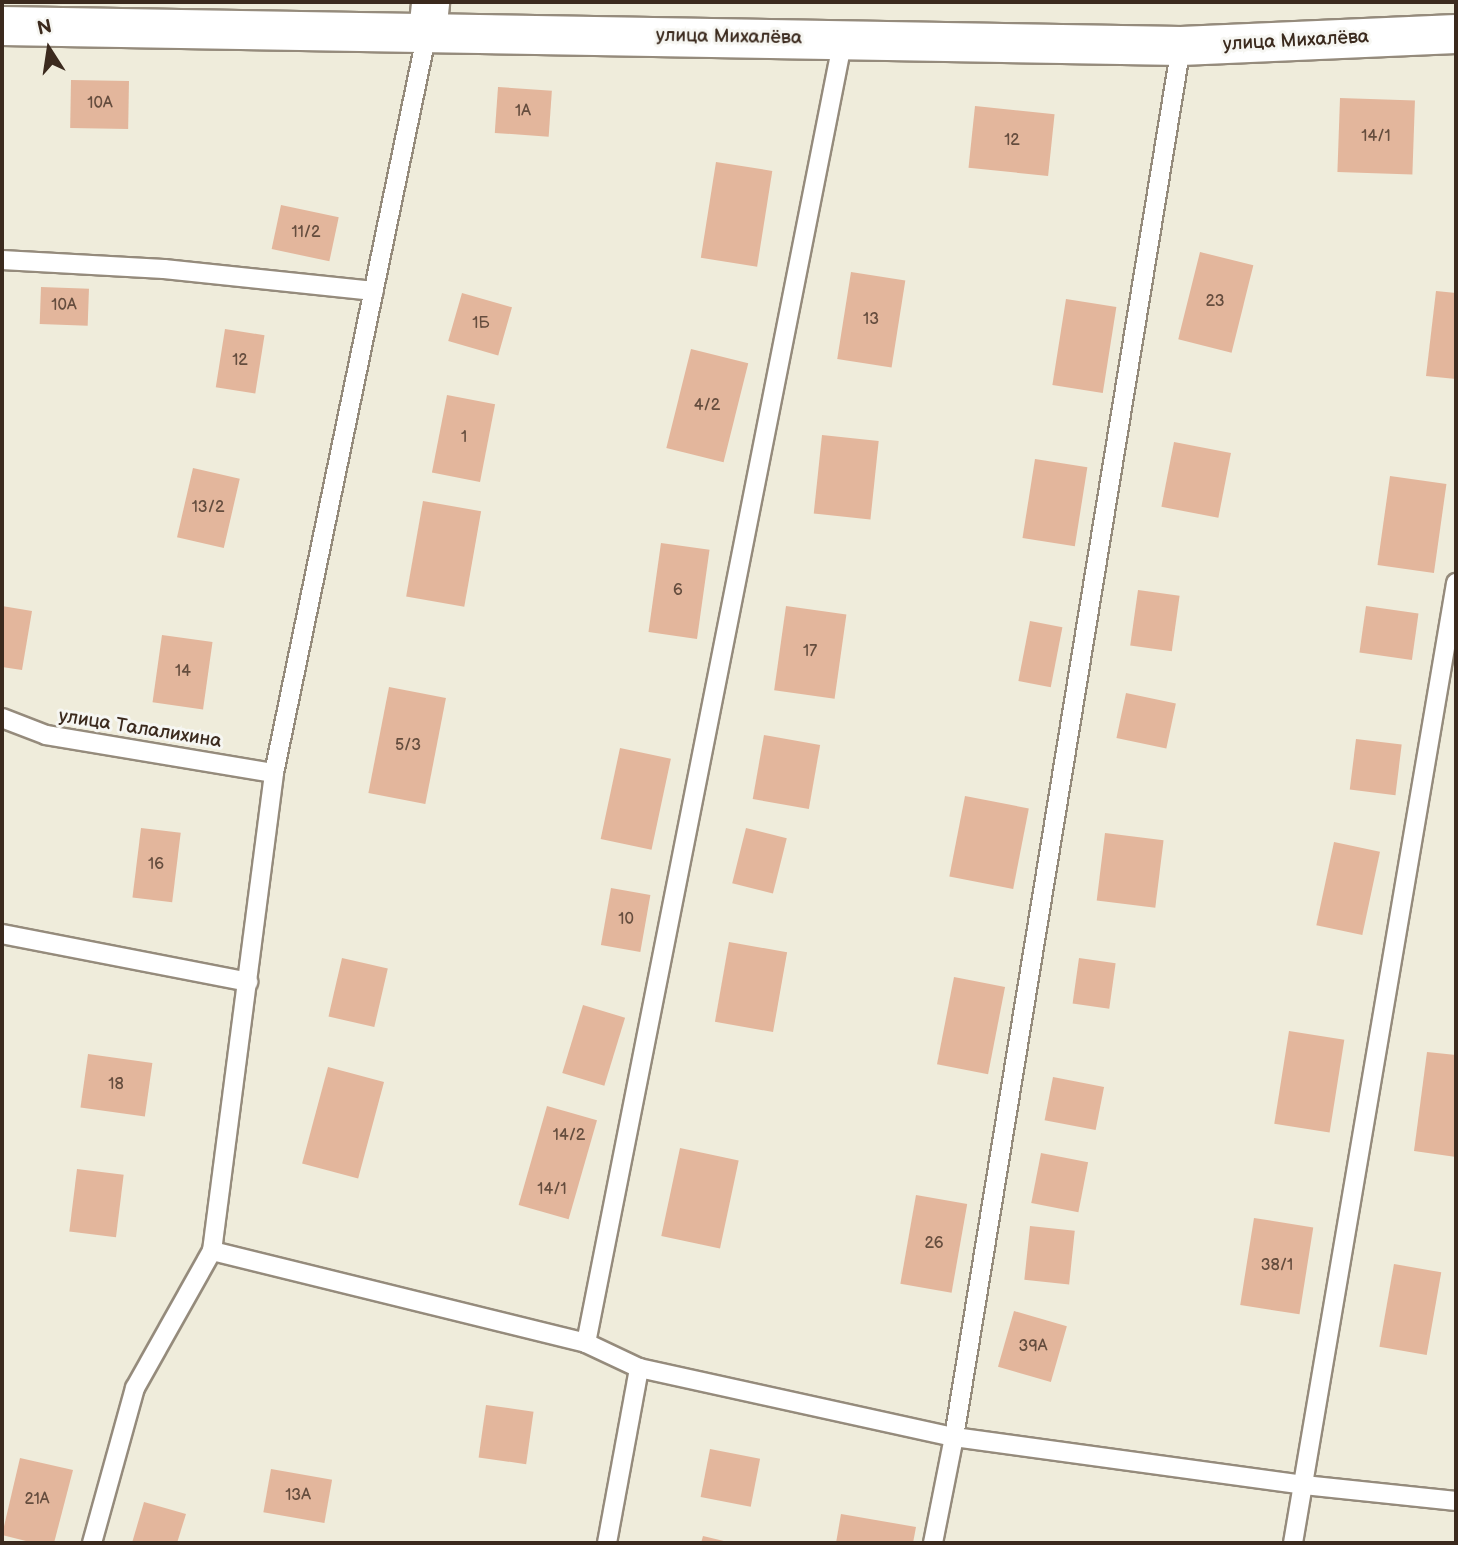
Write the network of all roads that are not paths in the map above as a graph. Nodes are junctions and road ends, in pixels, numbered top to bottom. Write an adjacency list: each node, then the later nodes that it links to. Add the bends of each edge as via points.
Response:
1 (428, 17): 2 (street, улица Михалёва); 4 (street, улица Михалёва); 7 (lane)
2 (2, 26)
3 (1456, 34): 5 (street, улица Михалёва)
4 (843, 39): 5 (street, улица Михалёва); 14 (lane)
5 (1181, 46): 16 (lane)
6 (2, 260): 7 (lane, via 164,269)
7 (373, 291): 10 (lane)
8 (1456, 583): 17 (lane)
9 (2, 718): 10 (lane, улица Талалихина, via 46,735)
10 (274, 773): 12 (lane)
11 (2, 934): 12 (lane)
12 (248, 982): 13 (lane)
13 (212, 1251): 14 (lane); 19 (lane, via 135,1388)
14 (586, 1343): 15 (lane)
15 (639, 1368): 16 (lane); 20 (lane)
16 (954, 1437): 17 (lane); 21 (lane)
17 (1304, 1485): 18 (lane); 22 (lane)
18 (1456, 1501)
19 (92, 1543)
20 (607, 1543)
21 (933, 1543)
22 (1293, 1543)

